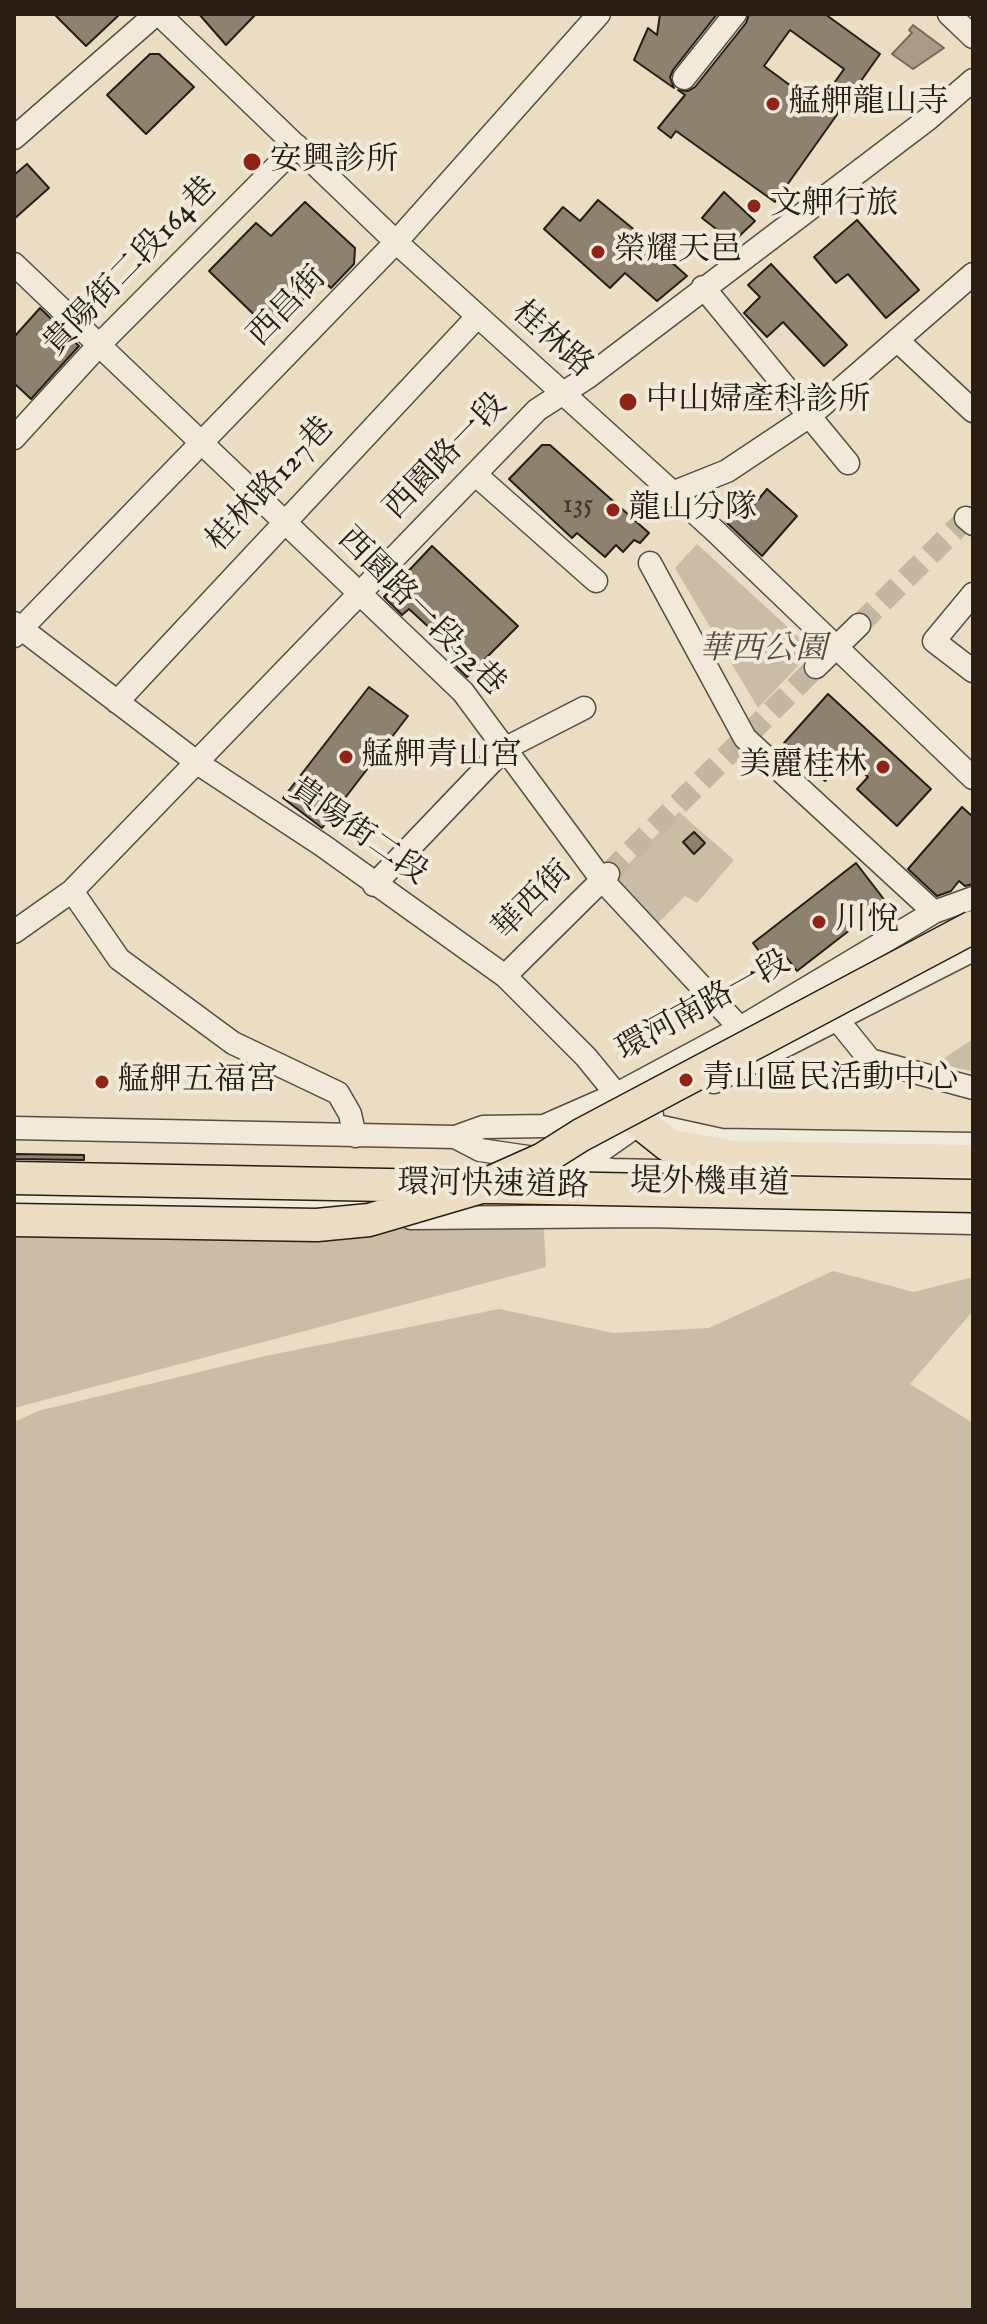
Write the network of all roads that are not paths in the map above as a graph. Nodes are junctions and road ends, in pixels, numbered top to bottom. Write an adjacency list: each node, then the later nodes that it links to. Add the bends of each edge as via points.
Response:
1 (157, 14): 8 (street); 9 (street, 桂林路)
2 (599, 14): 10 (street, 西昌街)
3 (735, 14): 6 (street)
4 (949, 14): 5 (street)
5 (973, 37)
6 (684, 78)
7 (973, 80): 13 (street, 西園路一段)
8 (14, 137)
9 (297, 146): 10 (street, 桂林路); 16 (street, 貴陽街二段164巷)
10 (396, 242): 14 (street, 桂林路); 21 (street, 西昌街)
11 (14, 264): 16 (street, 西園路一段72巷)
12 (973, 274): 15 (street)
13 (703, 287): 17 (street, 西園路一段); 19 (street)
14 (477, 317): 17 (street, 桂林路); 25 (street, 桂林路127巷)
15 (897, 340): 18 (street); 19 (street)
16 (98, 346): 20 (street, 貴陽街二段164巷); 21 (street, 西園路一段72巷)
17 (563, 395): 23 (street, 西園路一段, via 537,410); 24 (street, 桂林路)
18 (973, 411)
19 (811, 415): 22 (street); 24 (street, via 727,471)
20 (14, 438)
21 (201, 446): 25 (street, 西園路一段72巷); 31 (street, 西昌街)
22 (848, 463)
23 (476, 475): 27 (street); 29 (street, 西園路一段)
24 (672, 493): 32 (street, 桂林路)
25 (282, 521): 29 (street, 西園路一段72巷); 35 (street, 桂林路127巷)
26 (650, 563): 44 (street, via 745,738)
27 (596, 581)
28 (973, 594): 34 (street, via 934,641)
29 (359, 596): 37 (street, 西園路一段72巷, via 463,692); 38 (street, 西園路一段)
30 (859, 625): 32 (street)
31 (16, 629): 35 (street, 貴陽街二段)
32 (835, 648): 33 (street); 39 (street, 桂林路)
33 (816, 667)
34 (973, 671)
35 (117, 702): 38 (street, 貴陽街二段)
36 (584, 708): 37 (street)
37 (504, 749): 40 (street, 西園路一段72巷); 41 (street)
38 (199, 764): 41 (street, 貴陽街二段); 42 (street, 西園路一段)
39 (973, 778)
40 (605, 877): 48 (street, 華西街); 50 (street, 西園路一段72巷)
41 (374, 885): 48 (street, 貴陽街二段)
42 (72, 891): 46 (street, 西園路一段); 55 (street, via 119,959 233,1043 338,1093)
43 (973, 898): 44 (street, 環河南路一段)
44 (934, 912): 50 (street, 環河南路一段)
45 (973, 927): 58 (highway, bridge)
46 (14, 932)
47 (973, 950): 49 (street)
48 (505, 976): 52 (street, 貴陽街二段)
49 (836, 1018): 51 (street, via 870,1060); 53 (street)
50 (740, 1028): 52 (street, 環河南路一段)
51 (973, 1088)
52 (617, 1094): 53 (street, 貴陽街二段); 56 (street, 環河南路一段, via 544,1126 483,1127)
53 (639, 1122): 57 (street, via 721,1140); 58 (street, via 602,1150); 60 (highway, via 668,1145 732,1157)
54 (14, 1128): 55 (street, 環河南路一段)
55 (355, 1136): 56 (street, 環河南路一段)
56 (455, 1137): 58 (street, 環河南路一段, via 480,1150)
57 (973, 1144)
58 (575, 1149): 59 (highway, bridge, via 418,1169); 62 (street, 環河南路一段, via 612,1170); 67 (highway, bridge, via 478,1188 369,1220 317,1225)
59 (14, 1160)
60 (973, 1161)
61 (14, 1178): 63 (highway, 環河快速道路, bridge)
62 (973, 1178)
63 (973, 1196)
64 (14, 1200): 65 (street, 堤外機車道, via 386,1208); 66 (highway, 環河快速道路, bridge)
65 (446, 1215): 67 (street, 堤外機車道, via 389,1220); 68 (street, 堤外機車道)
66 (973, 1216)
67 (14, 1217)
68 (973, 1223)

